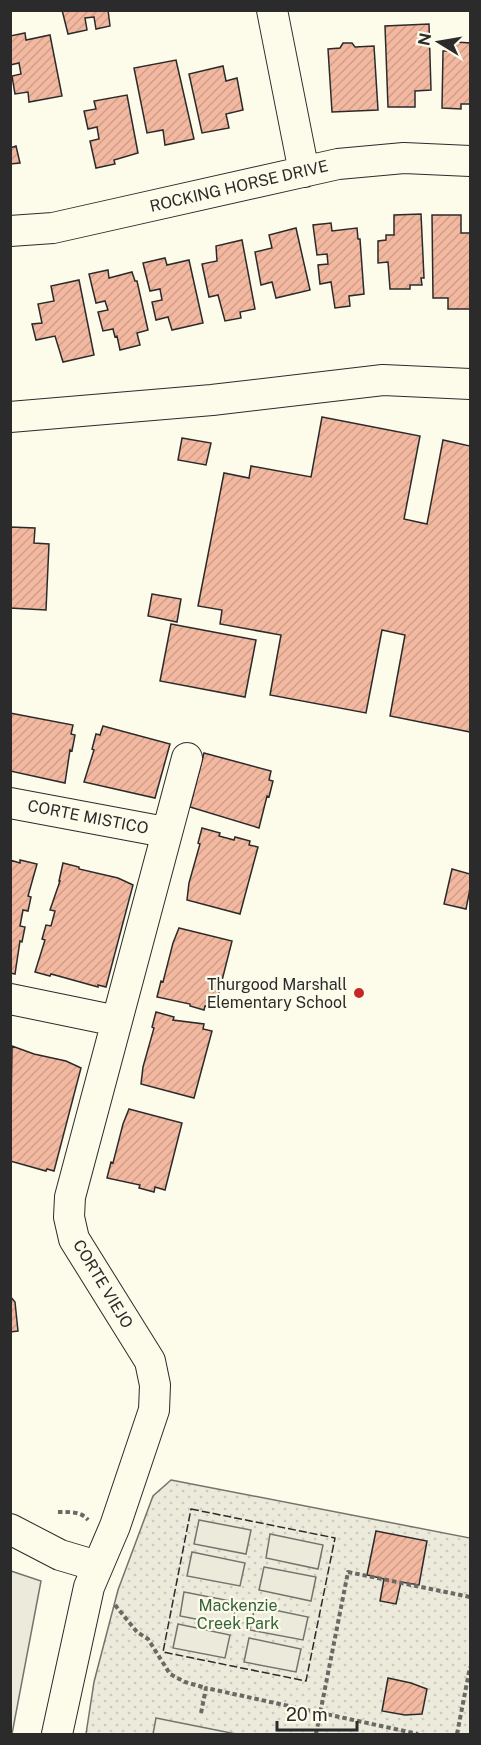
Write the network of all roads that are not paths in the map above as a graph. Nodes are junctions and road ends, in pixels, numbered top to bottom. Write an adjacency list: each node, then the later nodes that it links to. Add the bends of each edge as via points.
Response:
1 (272, 10): 3 (street)
2 (471, 161): 3 (street, ROCKING HORSE DRIVE, via 404,158 338,164)
3 (304, 172): 4 (street, ROCKING HORSE DRIVE, via 53,228)
4 (10, 231)
5 (471, 384): 6 (street, via 382,380 212,400)
6 (10, 417)
7 (187, 758): 9 (street, CORTE VIEJO)
8 (10, 803): 9 (street, CORTE MISTICO)
9 (165, 832): 11 (street, CORTE VIEJO)
10 (10, 999): 11 (street)
11 (117, 1021): 13 (street, CORTE VIEJO, via 70,1197 69,1217 74,1239 150,1362 155,1385 154,1410 115,1526)
12 (10, 1529): 13 (street, via 60,1556)
13 (97, 1566): 14 (street, CORTE VIEJO)
14 (57, 1734)

